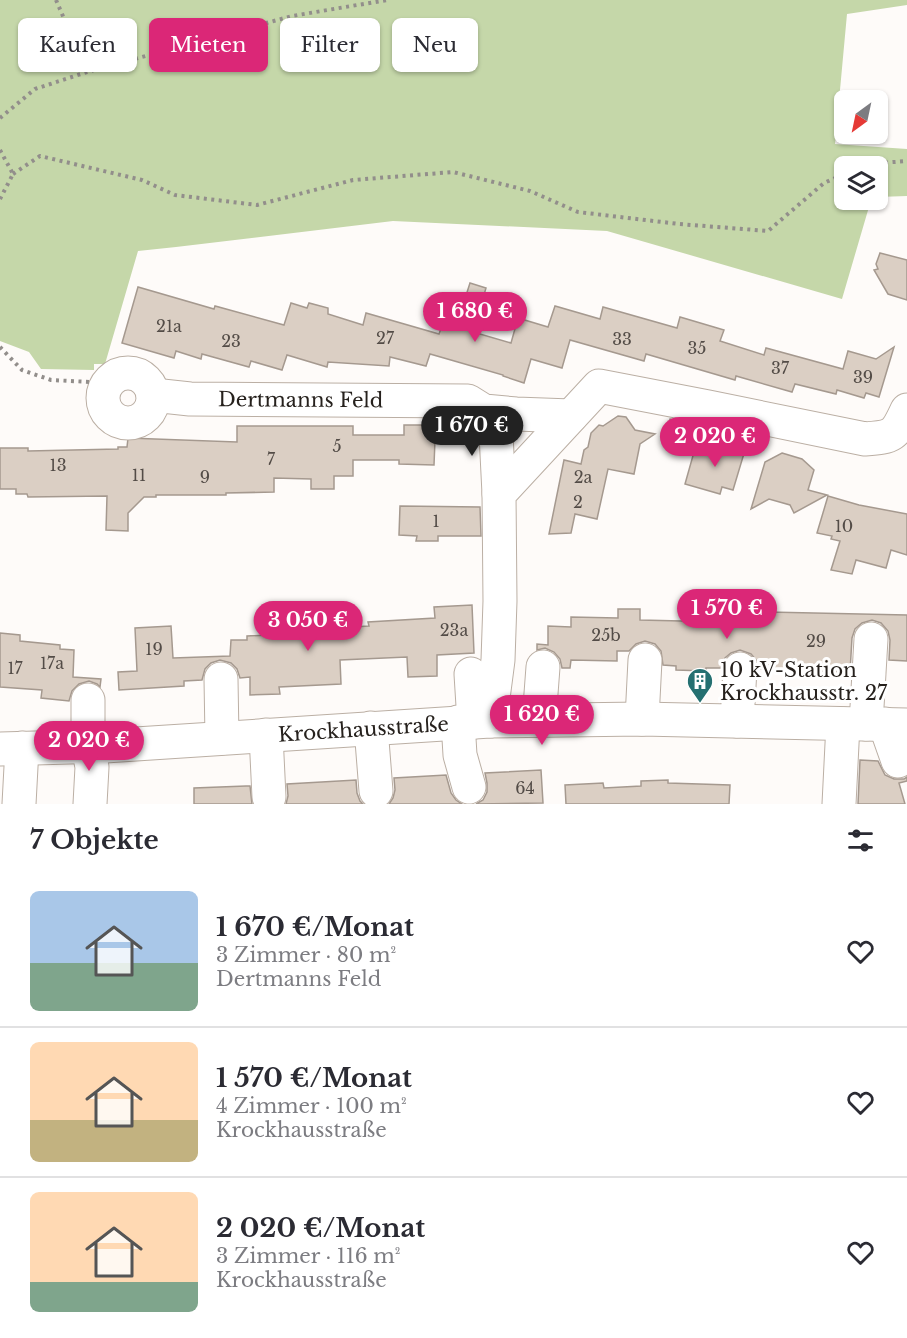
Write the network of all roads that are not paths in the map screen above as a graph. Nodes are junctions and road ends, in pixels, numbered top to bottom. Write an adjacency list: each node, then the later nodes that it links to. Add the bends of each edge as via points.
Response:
1 (105, 389): 3 (street, Dertmanns Feld, via 106,411 125,423 145,416 153,395 190,399 468,401)
2 (907, 410): 4 (street, via 888,437 865,439 599,386)
3 (484, 411): 4 (street, Dertmanns Feld); 5 (street, via 496,434)
4 (572, 416): 5 (street)
5 (499, 494): 16 (street, via 498,660)
6 (871, 639): 18 (street)
7 (645, 660): 13 (street)
8 (543, 667): 14 (street)
9 (740, 669): 15 (street)
10 (471, 674): 16 (street)
11 (230, 678): 19 (street)
12 (88, 700): 20 (street)
13 (642, 719): 14 (street, Krockhausstraße); 15 (street, Krockhausstraße)
14 (538, 720): 16 (street, Krockhausstraße)
15 (737, 721): 18 (street, Krockhausstraße)
16 (474, 722): 17 (street, Krockhausstraße); 23 (street, via 460,755)
17 (367, 729): 19 (street, Krockhausstraße); 24 (street)
18 (879, 732): 22 (street); 30 (street)
19 (252, 736): 20 (street, Krockhausstraße); 25 (street)
20 (84, 746): 21 (street, Krockhausstraße); 28 (street); 29 (street, via 92,767)
21 (10, 749): 26 (street); 27 (street)
22 (826, 768)
23 (462, 787)
24 (369, 792)
25 (276, 797)
26 (9, 804)
27 (19, 804)
28 (78, 804)
29 (90, 804)
30 (839, 804)

